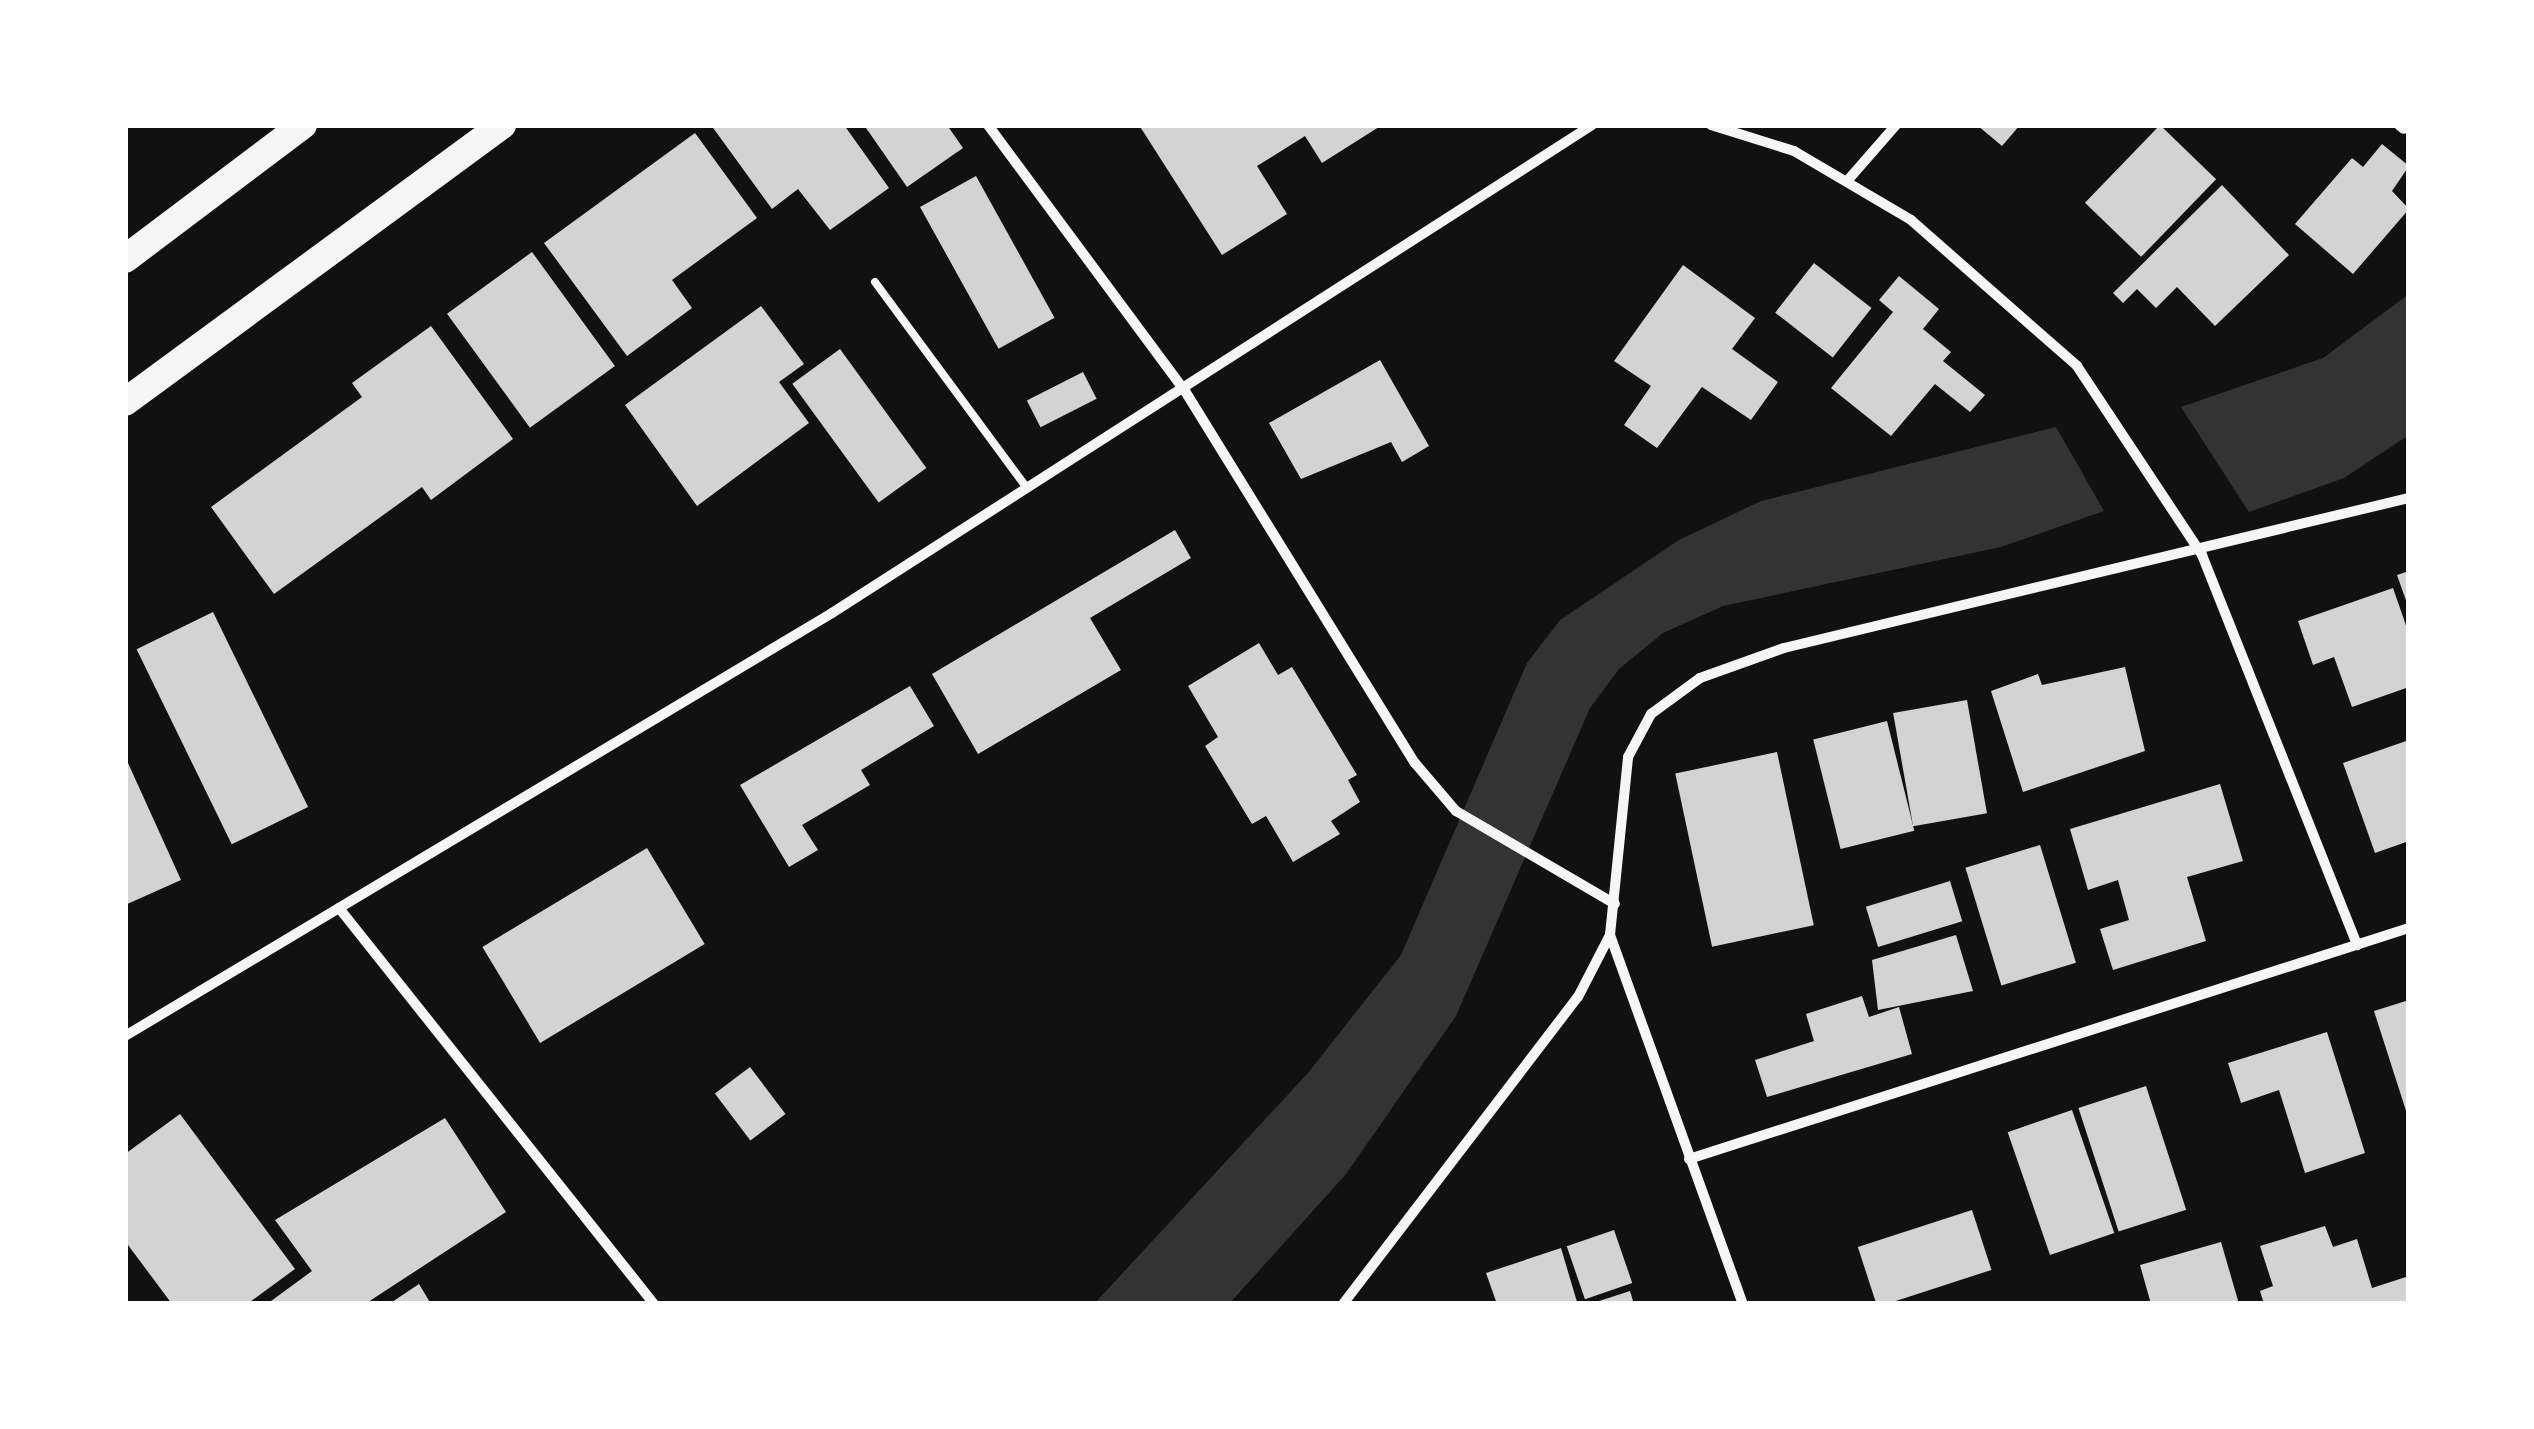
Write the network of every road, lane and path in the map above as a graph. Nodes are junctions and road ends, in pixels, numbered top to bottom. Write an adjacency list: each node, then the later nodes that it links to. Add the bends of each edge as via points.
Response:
1 (303, 125): 8 (highway)
2 (502, 125): 11 (highway)
3 (988, 125): 10 (street)
4 (1592, 125): 10 (street)
5 (1711, 125): 7 (street, via 1794,151)
6 (1896, 125): 7 (street)
7 (1848, 180): 14 (street, via 2037,322 2118,421)
8 (125, 260)
9 (875, 282): 12 (lane)
10 (1185, 391): 12 (street); 15 (street, via 1415,763 1456,812)
11 (125, 402)
12 (1026, 488): 16 (street)
13 (2409, 498): 14 (street)
14 (2202, 555): 15 (street, via 1784,648 1700,678 1650,714 1628,757); 19 (street)
15 (1615, 904): 18 (street)
16 (339, 908): 20 (street); 22 (street)
17 (2409, 928): 19 (street)
18 (1610, 934): 21 (street); 23 (street, via 1518,1085)
19 (2356, 945): 21 (street)
20 (125, 1036)
21 (1689, 1159): 24 (street)
22 (654, 1304)
23 (1344, 1304)
24 (1742, 1304)

